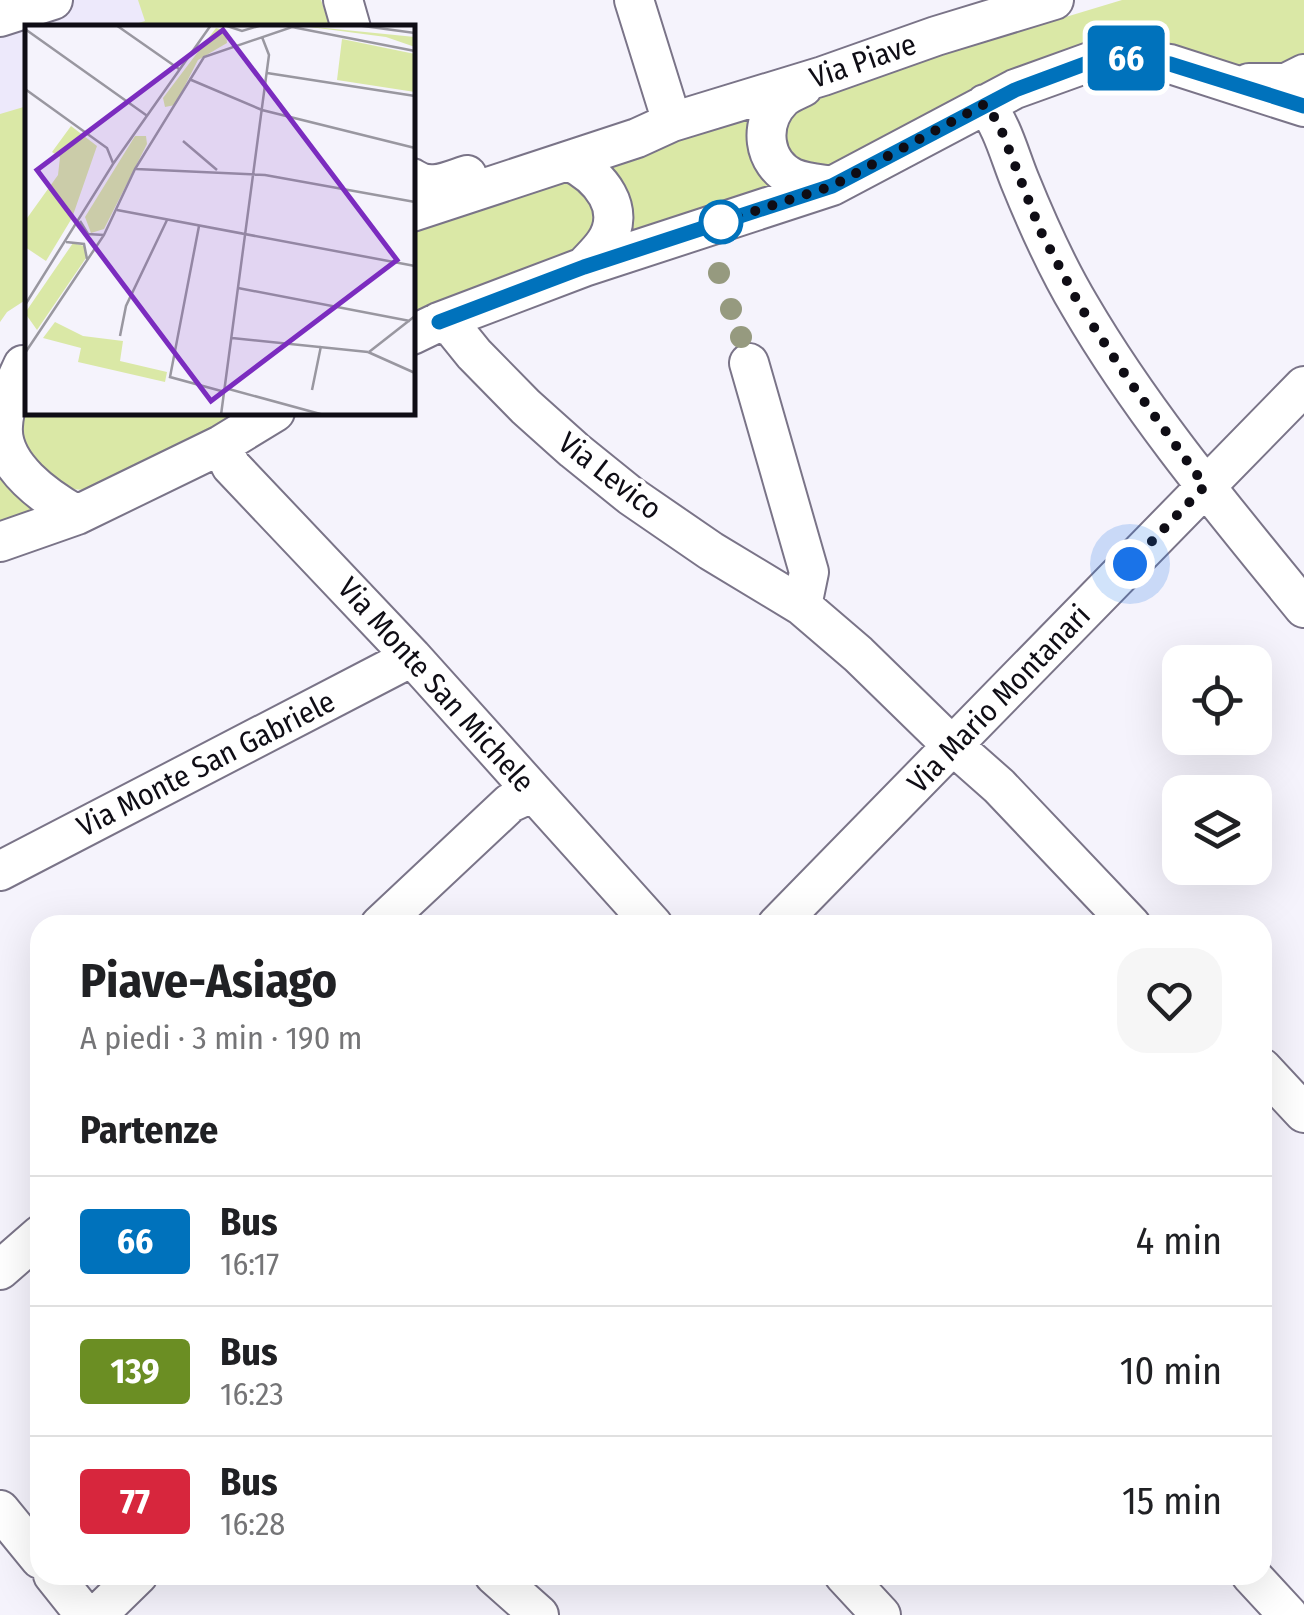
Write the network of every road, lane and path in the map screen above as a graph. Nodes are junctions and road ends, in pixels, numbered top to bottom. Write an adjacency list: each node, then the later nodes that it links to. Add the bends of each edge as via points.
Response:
1 (53, 0): 6 (street)
2 (343, 0): 7 (street)
3 (634, 0): 13 (street)
4 (1054, 0): 5 (street, Via Piave)
5 (966, 13): 9 (street, Via Piave)
6 (0, 17)
7 (350, 25)
8 (1304, 74): 10 (street, via 1286,83)
9 (822, 76): 13 (street, Via Piave); 15 (street, via 783,98 769,121 766,144 771,160 790,176)
10 (1231, 82): 11 (street, via 1122,57 1090,62); 12 (street)
11 (985, 104): 15 (street); 24 (street, via 1080,306)
12 (1304, 106)
13 (672, 122): 14 (street, Via Piave); 16 (street, Via Piave, via 629,125 432,186 418,183)
14 (569, 161): 16 (street, Via Piave); 17 (street, via 600,183 612,202 613,227)
15 (832, 186): 17 (street)
16 (415, 200)
17 (584, 267): 18 (street)
18 (426, 328): 27 (street, Via Levico, via 453,328 574,450 711,551)
19 (749, 363): 27 (street, via 809,572)
20 (17, 367): 25 (street, via 2,430 10,455 27,480)
21 (1304, 386): 24 (street, Via Mario Montanari)
22 (270, 415): 23 (street)
23 (221, 444): 25 (street); 29 (street, Via Monte San Michele, via 231,466)
24 (1205, 486): 28 (street); 30 (street, Via Mario Montanari)
25 (77, 515): 26 (street)
26 (0, 542)
27 (802, 606): 30 (street, Via Levico)
28 (1304, 608)
29 (412, 657): 31 (street, Via Monte San Michele); 32 (street, Via Monte San Gabriele)
30 (954, 746): 35 (street, Via Mario Montanari); 36 (street, Via Levico)
31 (536, 796): 33 (street, via 510,804); 34 (street, Via Monte San Michele)
32 (0, 871)
33 (391, 915)
34 (644, 915)
35 (787, 915)
36 (1121, 915)
37 (1272, 1079): 38 (street)
38 (1304, 1113)
39 (30, 1243): 40 (street)
40 (0, 1270)
41 (0, 1510): 42 (street)
42 (30, 1547)
43 (65, 1585): 48 (street)
44 (128, 1585): 48 (street)
45 (506, 1585): 49 (street)
46 (853, 1585): 50 (street)
47 (1260, 1585): 51 (street)
48 (100, 1613)
49 (540, 1615)
50 (881, 1615)
51 (1288, 1615)

